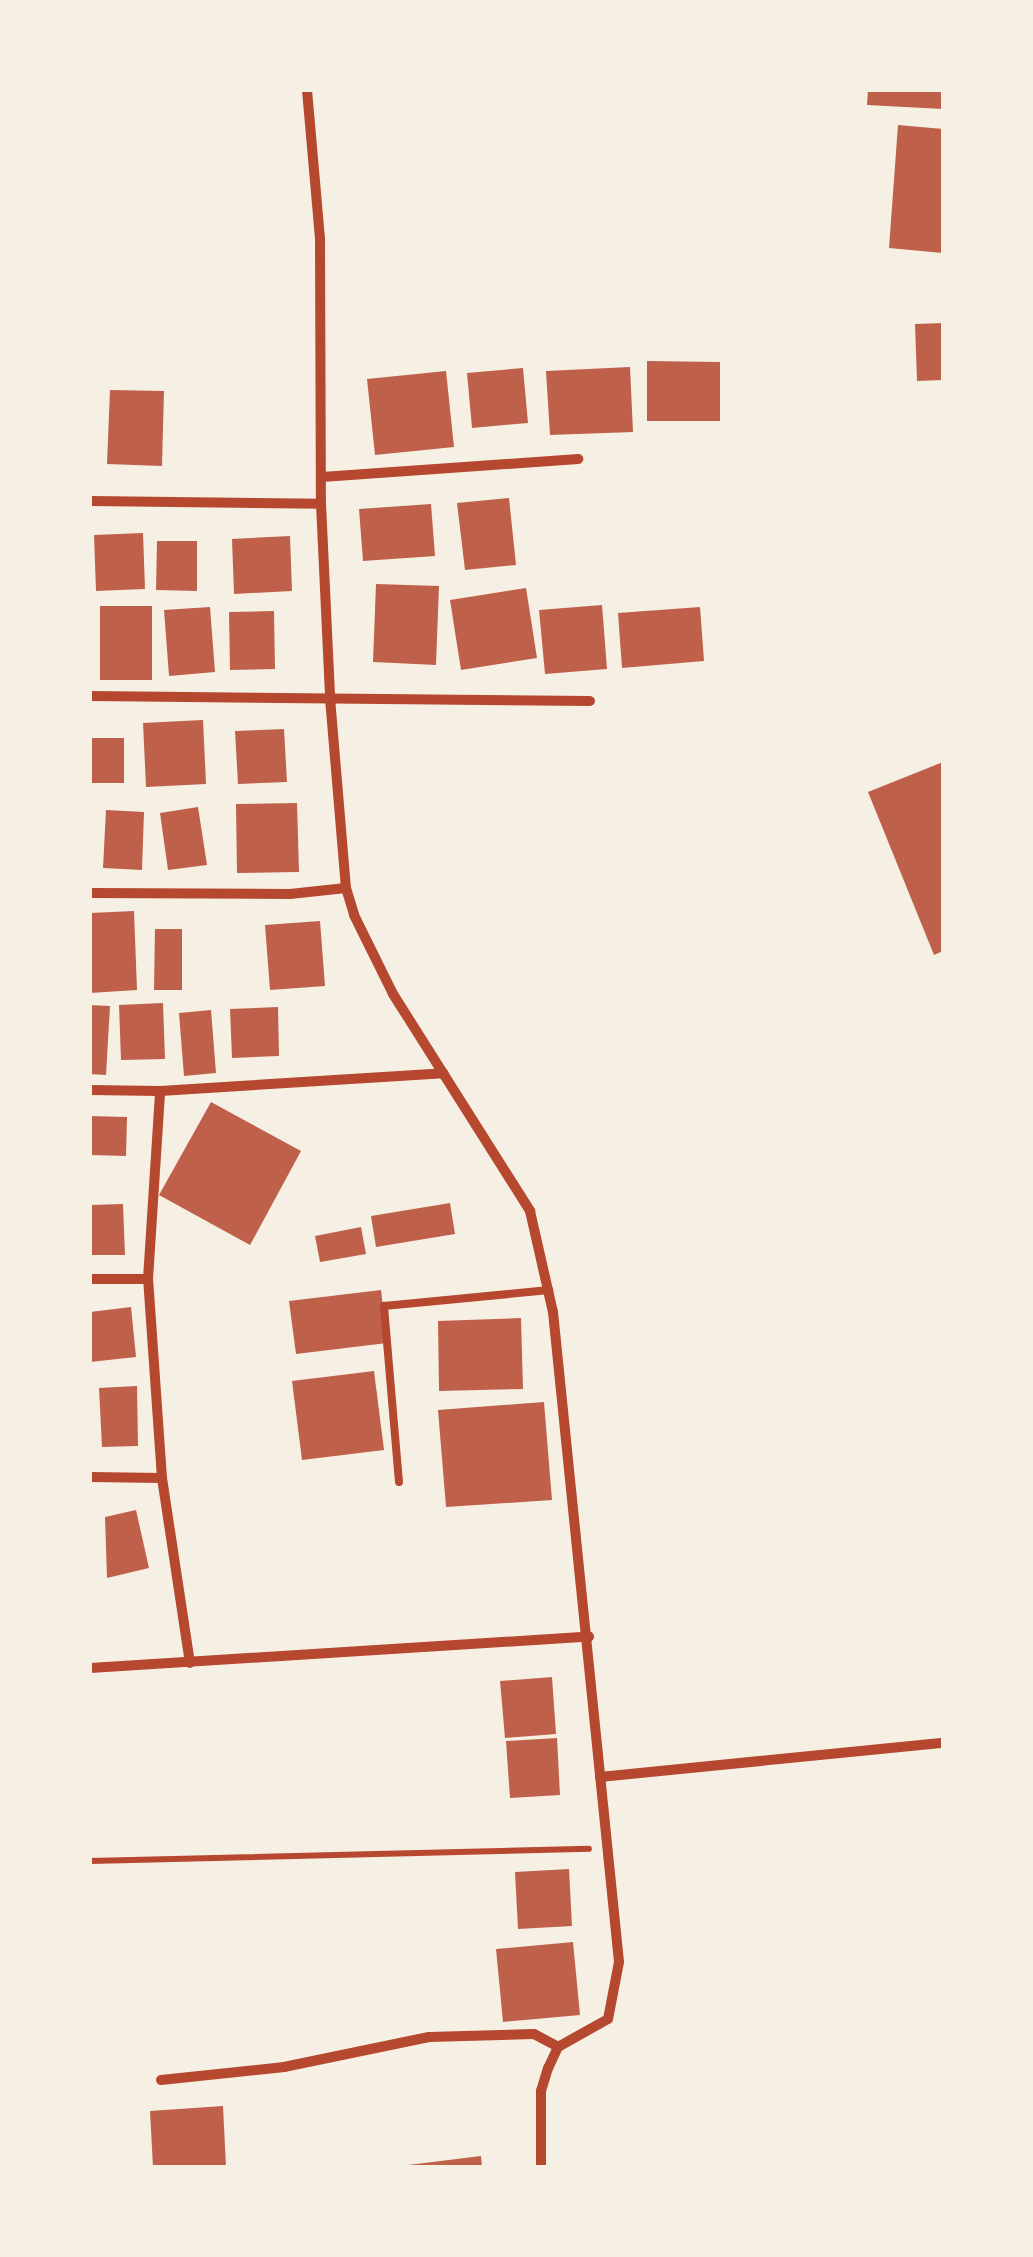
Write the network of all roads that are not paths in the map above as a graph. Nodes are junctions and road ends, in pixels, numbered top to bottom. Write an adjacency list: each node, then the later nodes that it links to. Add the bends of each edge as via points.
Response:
1 (307, 90): 3 (street, via 320,240)
2 (578, 459): 3 (street)
3 (322, 477): 5 (street)
4 (90, 501): 5 (street)
5 (322, 504): 7 (street)
6 (90, 696): 7 (street)
7 (330, 698): 8 (street); 9 (street)
8 (590, 701)
9 (346, 888): 10 (street); 11 (street, via 393,994)
10 (90, 893)
11 (443, 1073): 13 (street); 16 (street, via 530,1211)
12 (90, 1090): 13 (street)
13 (160, 1091): 15 (street)
14 (90, 1279): 15 (street)
15 (148, 1280): 18 (street)
16 (549, 1290): 19 (lane, via 384,1306); 20 (street)
17 (90, 1477): 18 (street)
18 (162, 1478): 21 (street)
19 (399, 1482)
20 (589, 1637): 21 (street); 24 (street)
21 (190, 1664): 22 (street)
22 (90, 1668)
23 (943, 1743): 24 (street)
24 (600, 1777): 25 (street, via 619,1943 616,1994 608,2018)
25 (558, 2047): 26 (street, via 534,2034 429,2037 284,2066); 27 (street, via 541,2091)
26 (161, 2080)
27 (541, 2167)

